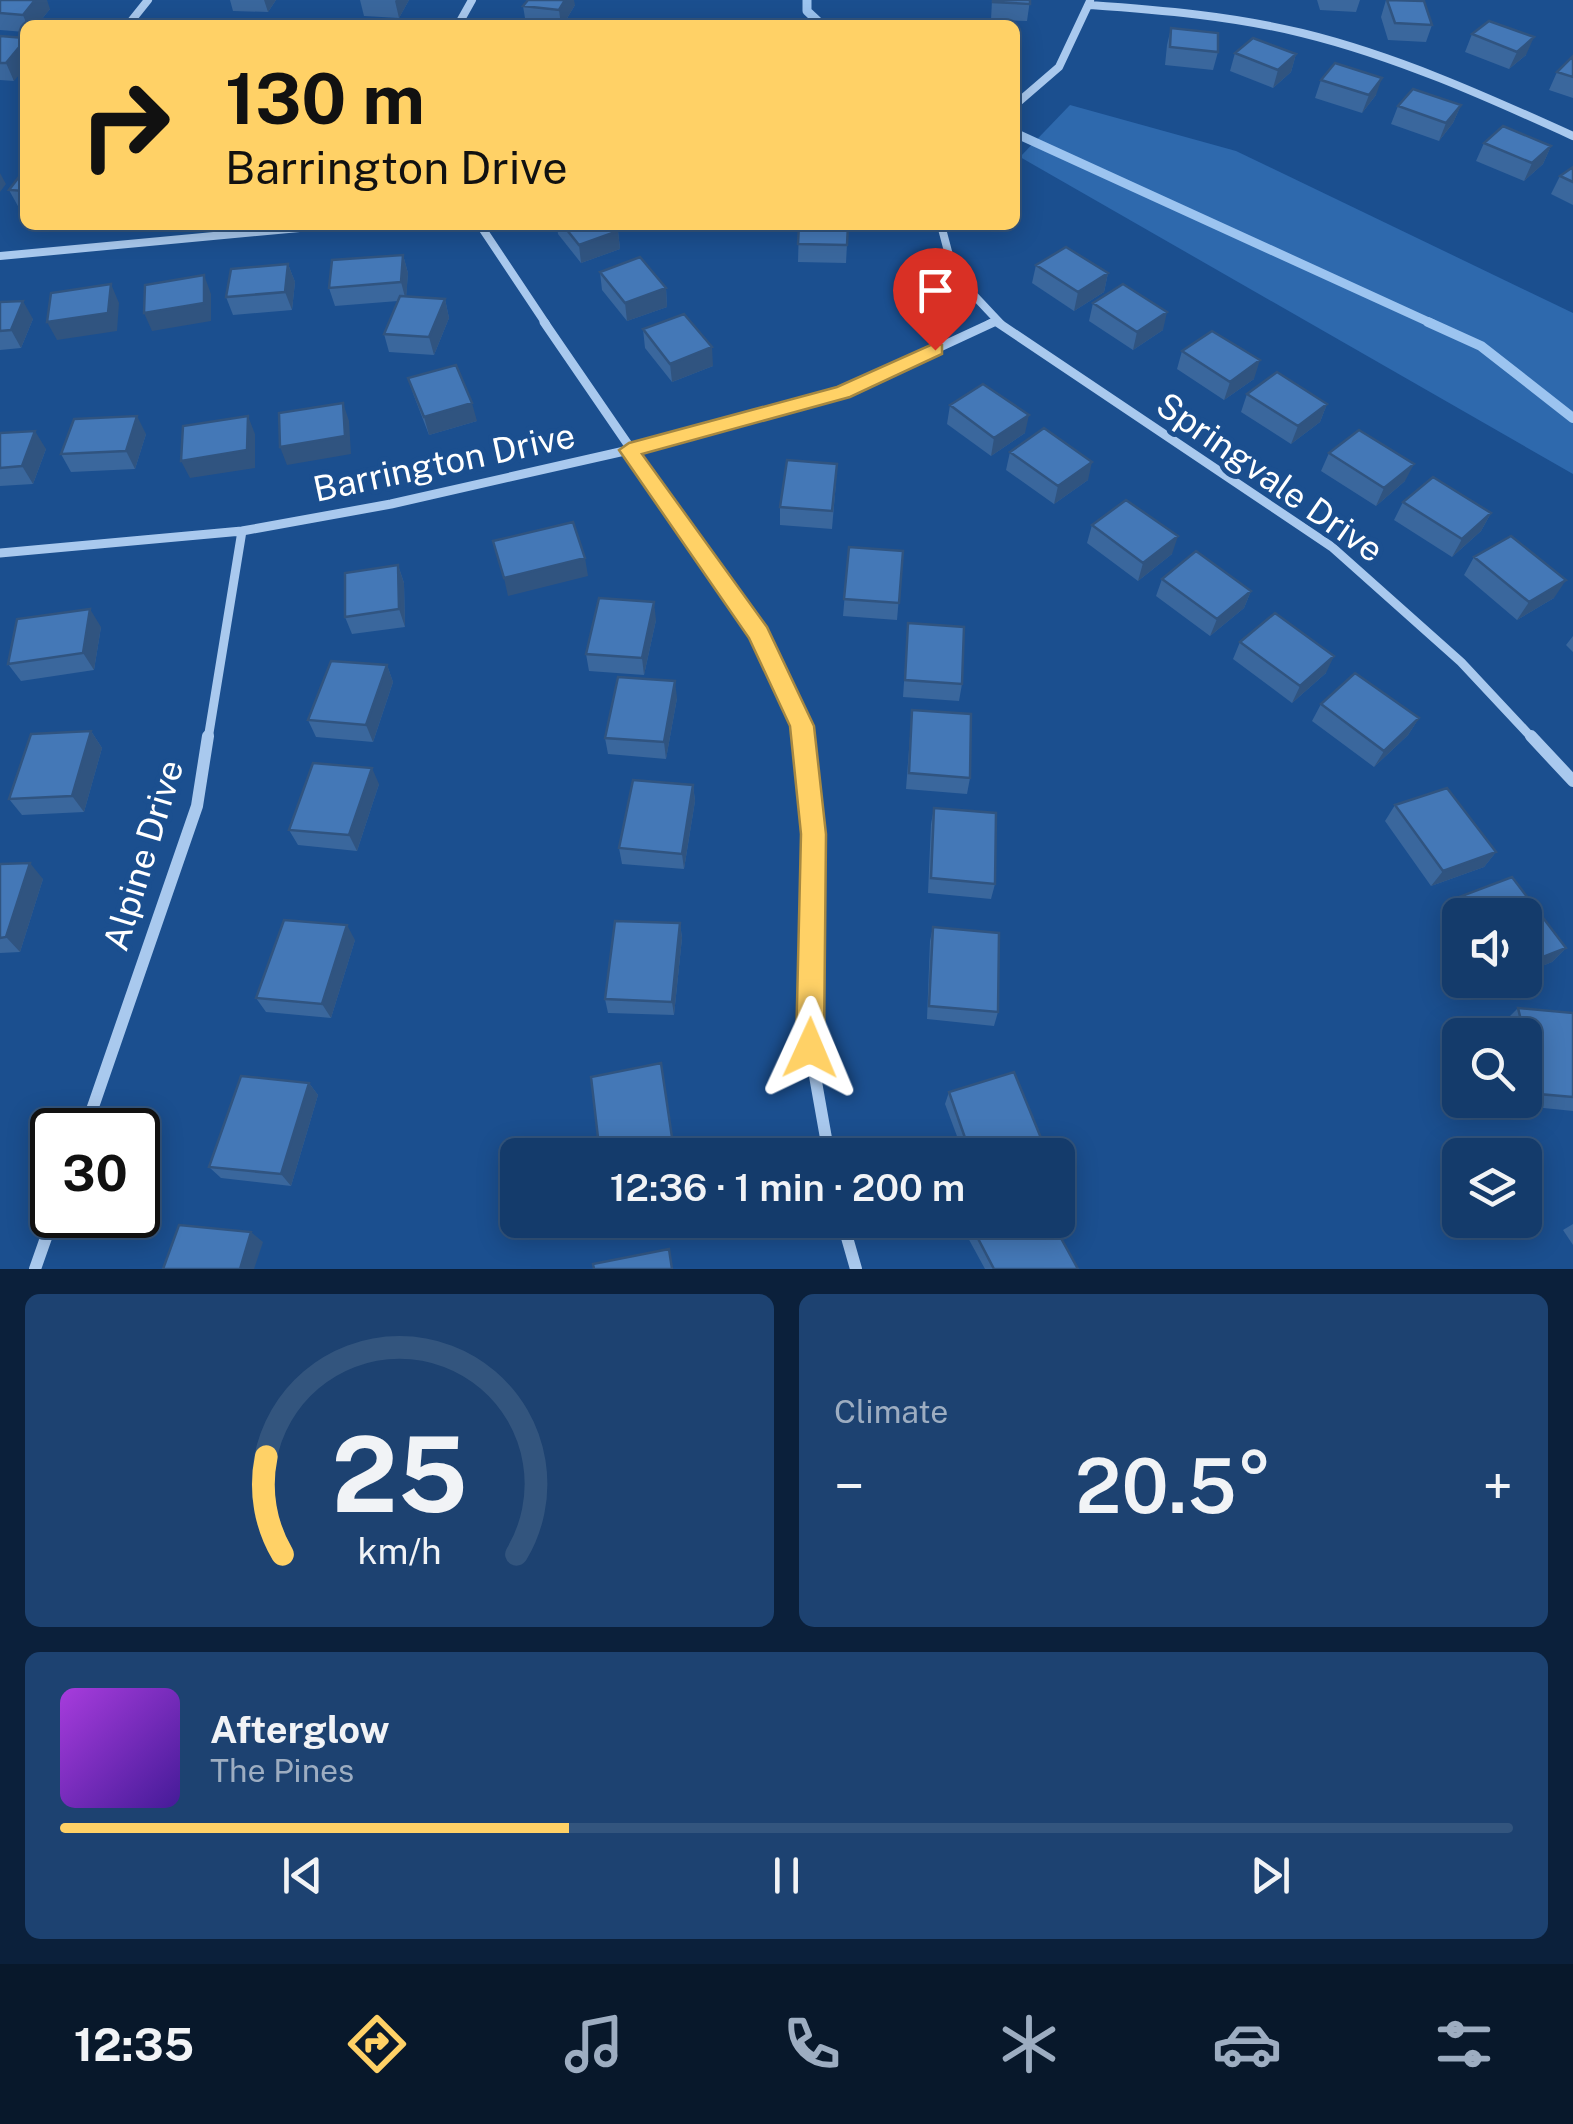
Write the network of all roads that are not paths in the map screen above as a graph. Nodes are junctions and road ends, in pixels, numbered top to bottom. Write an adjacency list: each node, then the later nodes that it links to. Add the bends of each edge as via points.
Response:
1 (148, 0): 3 (street)
2 (1090, 2): 4 (street, via 1059,67); 5 (street, via 1216,16 1332,41)
3 (131, 20)
4 (1020, 102)
5 (1573, 136)
6 (278, 230): 9 (street)
7 (483, 230): 11 (street)
8 (942, 230): 10 (street, Springvale Drive, via 954,274)
9 (0, 256)
10 (996, 321): 11 (street, Barrington Drive, via 844,392); 14 (street, Springvale Drive, via 1332,547 1462,662)
11 (629, 450): 12 (street, Barrington Drive); 16 (street, via 758,634 802,726 814,834 810,1048)
12 (242, 531): 13 (street, Barrington Drive); 15 (street, Alpine Drive, via 196,806)
13 (0, 553)
14 (1573, 781)
15 (93, 1108)
16 (826, 1138)
17 (46, 1238): 19 (street)
18 (847, 1238): 20 (street)
19 (35, 1269)
20 (856, 1269)

